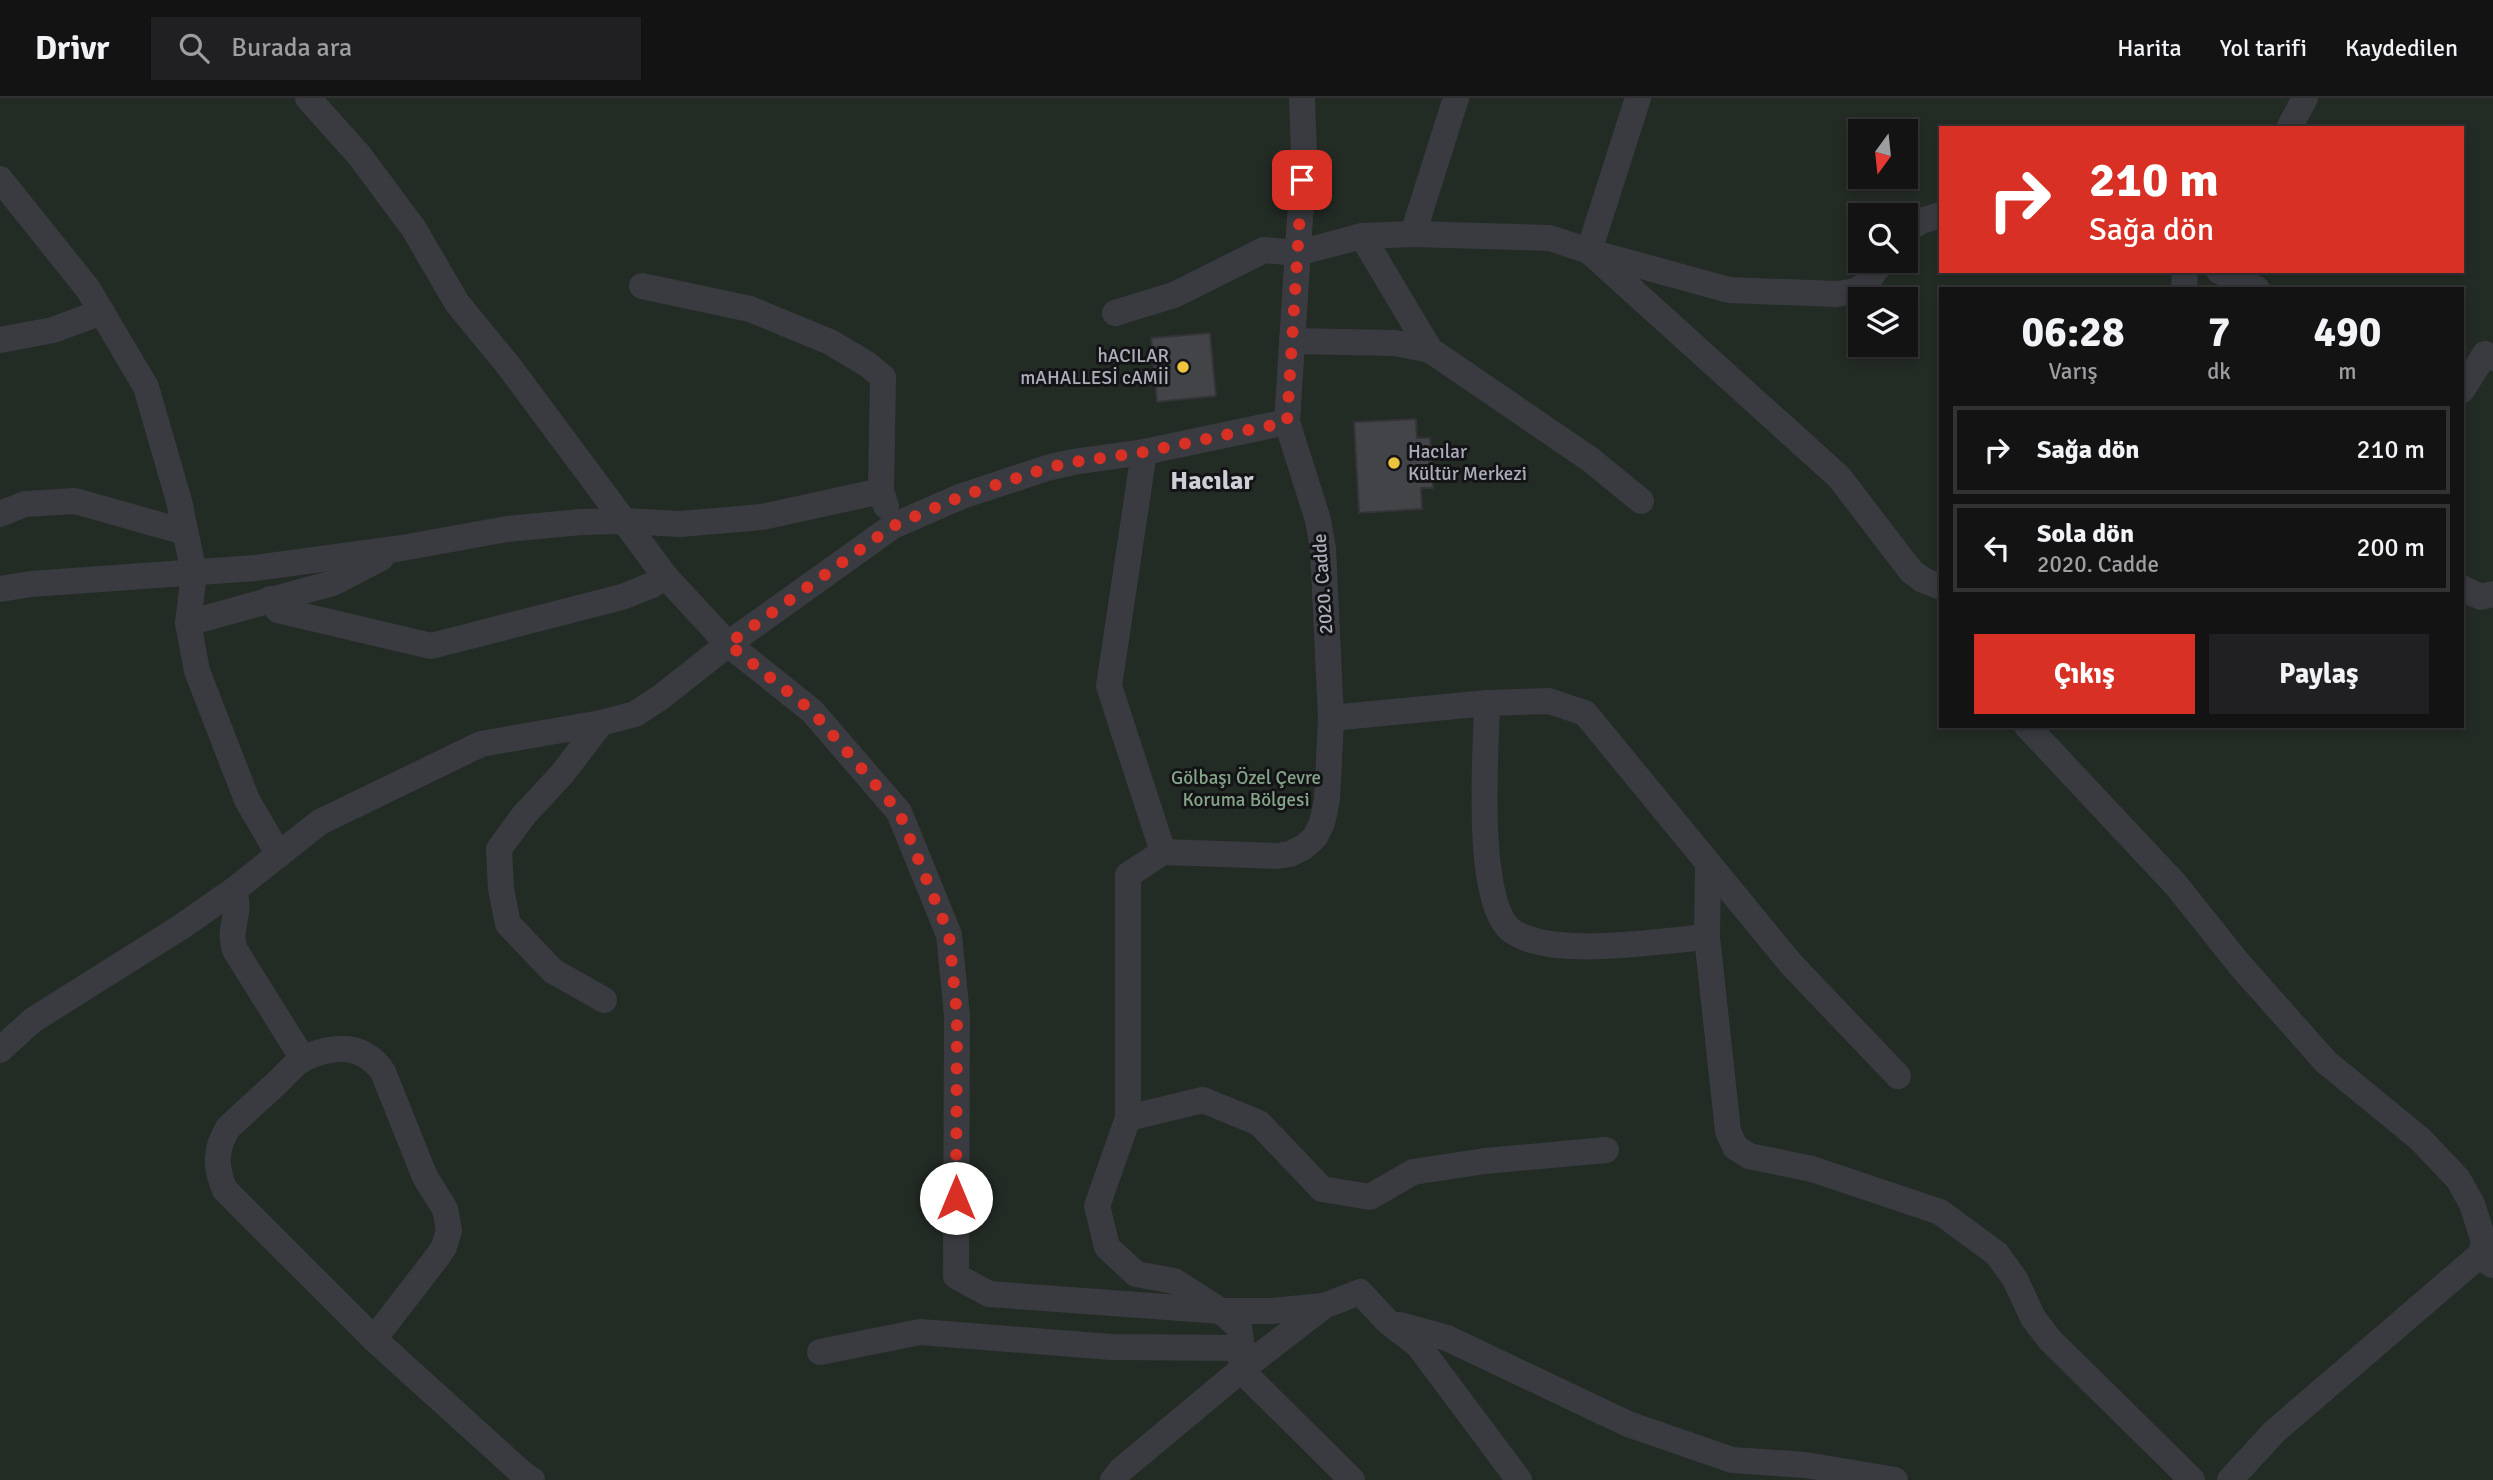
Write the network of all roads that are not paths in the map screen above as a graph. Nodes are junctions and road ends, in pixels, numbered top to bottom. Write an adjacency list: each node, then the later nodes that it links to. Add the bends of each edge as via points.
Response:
1 (308, 98): 30 (street, via 359,155 414,229 457,303)
2 (1302, 98): 13 (street, 2020. Cadde)
3 (1456, 98): 10 (street)
4 (1637, 98): 12 (street)
5 (2305, 98): 6 (street)
6 (2290, 126)
7 (0, 179): 18 (street)
8 (1939, 216): 9 (street)
9 (1918, 223)
10 (1413, 234): 11 (street); 12 (street, via 1550,238)
11 (1362, 236): 13 (street); 22 (street)
12 (1589, 251): 14 (street, via 1729,290 1838,294 1856,291); 38 (street, via 1839,477 1912,571)
13 (1298, 253): 19 (street, via 1264,250 1174,295); 21 (street, 2020. Cadde)
14 (1874, 273)
15 (2223, 273): 17 (street)
16 (642, 286): 27 (street, via 750,309 830,342 883,377)
17 (2253, 287)
18 (102, 312): 20 (street, via 53,330); 32 (street, via 146,387)
19 (1115, 313)
20 (0, 340)
21 (1292, 341): 22 (street, via 1395,342); 25 (street, 2020. Cadde)
22 (1430, 351): 28 (street, via 1591,460)
23 (2480, 354): 24 (street)
24 (2464, 386)
25 (1287, 422): 26 (street); 44 (street, 2020. Cadde, via 1323,549)
26 (1144, 452): 31 (street, via 1047,468 962,496); 47 (street, via 1109,686)
27 (881, 491): 30 (street, via 762,517 680,524); 31 (street)
28 (1641, 501)
29 (0, 514): 32 (street, via 25,504 75,501)
30 (623, 521): 33 (street, via 507,529); 35 (street)
31 (893, 526): 42 (street)
32 (185, 532): 34 (street)
33 (402, 548): 34 (street); 40 (street, via 333,583)
34 (194, 573): 36 (street); 41 (street)
35 (665, 576): 40 (street, via 622,597 431,646 278,610); 42 (street)
36 (0, 589)
37 (2464, 589): 39 (street, via 2481,597)
38 (1939, 594)
39 (2493, 594)
40 (270, 599): 41 (street)
41 (188, 623): 48 (street, via 197,671 225,747 247,800)
42 (728, 644): 45 (street, via 635,714); 60 (street, via 812,711 899,812 949,934 957,1016 956,1276 989,1294)
43 (1487, 703): 44 (street); 49 (street, via 1549,701 1585,713); 51 (street, via 1484,809 1492,897 1511,931 1551,945)
44 (1331, 718): 47 (street, 2020. Cadde, via 1327,800 1322,823 1304,847 1276,856)
45 (601, 723): 48 (street, via 481,744 320,822); 52 (street, via 499,849 508,924 553,971)
46 (2029, 728): 58 (street, via 2176,885 2326,1062 2420,1139 2458,1179 2472,1204)
47 (1163, 852): 56 (street, via 1128,875)
48 (279, 855): 50 (street)
49 (1708, 863): 51 (street); 55 (street, via 1791,964)
50 (234, 890): 53 (street, via 33,1020); 54 (street, via 239,905 232,936 235,950)
51 (1707, 937): 71 (street, via 1730,1140 1749,1156 1812,1168 1940,1212 1985,1243 2007,1266 2033,1318 2050,1340)
52 (604, 1000)
53 (0, 1049)
54 (303, 1059): 62 (street, via 222,1136 217,1155 220,1179 225,1190); 62 (street, via 344,1048 363,1052 378,1064 449,1223 444,1247)
55 (1898, 1076)
56 (1128, 1118): 57 (street, via 1203,1100 1259,1123 1322,1189 1370,1196 1412,1172); 60 (street, via 1097,1206 1107,1247 1136,1274 1174,1281)
57 (1606, 1150)
58 (2487, 1260): 72 (street, via 2274,1432)
59 (1324, 1306): 60 (street); 61 (street, via 1360,1292); 64 (street)
60 (1221, 1311): 64 (street, via 1239,1327)
61 (1388, 1322): 65 (street, via 1447,1338 1628,1424); 69 (street, via 1418,1345)
62 (374, 1339): 66 (street)
63 (820, 1353): 64 (street, via 919,1332)
64 (1242, 1359): 67 (street); 68 (street)
65 (1757, 1471): 70 (street, via 1806,1465)
66 (532, 1480)
67 (1113, 1480)
68 (1352, 1480)
69 (1519, 1480)
70 (1895, 1480)
71 (2192, 1480)
72 (2230, 1480)

